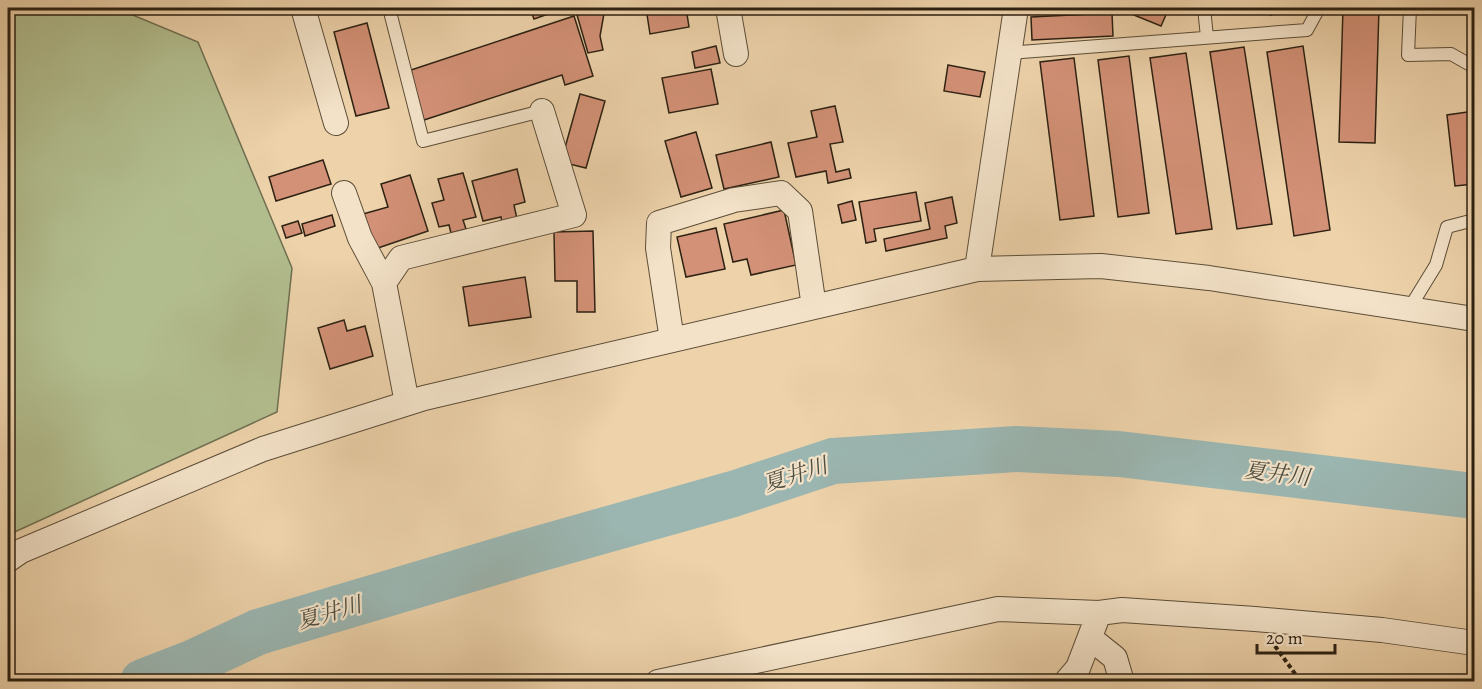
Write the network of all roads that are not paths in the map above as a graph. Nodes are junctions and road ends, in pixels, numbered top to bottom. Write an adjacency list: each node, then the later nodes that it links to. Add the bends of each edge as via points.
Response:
1 (303, 8): 13 (street)
2 (389, 8): 12 (lane, via 423,141)
3 (728, 8): 10 (street)
4 (1016, 8): 9 (street)
5 (1204, 8): 8 (lane)
6 (1319, 8): 8 (lane, via 1307,30)
7 (1410, 8): 11 (lane, via 1408,55 1451,54)
8 (1207, 37): 9 (lane)
9 (1008, 53): 16 (street)
10 (736, 54)
11 (1474, 67)
12 (542, 111): 17 (street, via 574,214 401,258)
13 (336, 123)
14 (344, 193): 17 (street, via 360,238)
15 (1474, 220): 19 (lane, via 1447,227 1436,265)
16 (977, 269): 18 (street); 19 (street, via 1101,266 1209,278)
17 (384, 283): 22 (street)
18 (814, 307): 21 (street); 21 (street, via 800,211 781,193 734,200 659,223 658,248)
19 (1409, 309): 20 (street)
20 (1474, 320)
21 (672, 340): 22 (street)
22 (407, 403): 23 (street, via 263,449 21,551)
23 (8, 560)
24 (1099, 613): 25 (street); 26 (street, via 1122,610 1256,619); 27 (street, via 998,609)
25 (1090, 638): 28 (street, via 1078,668); 29 (street, via 1114,658)
26 (1474, 643)
27 (658, 681)
28 (1066, 681)
29 (1122, 681)

